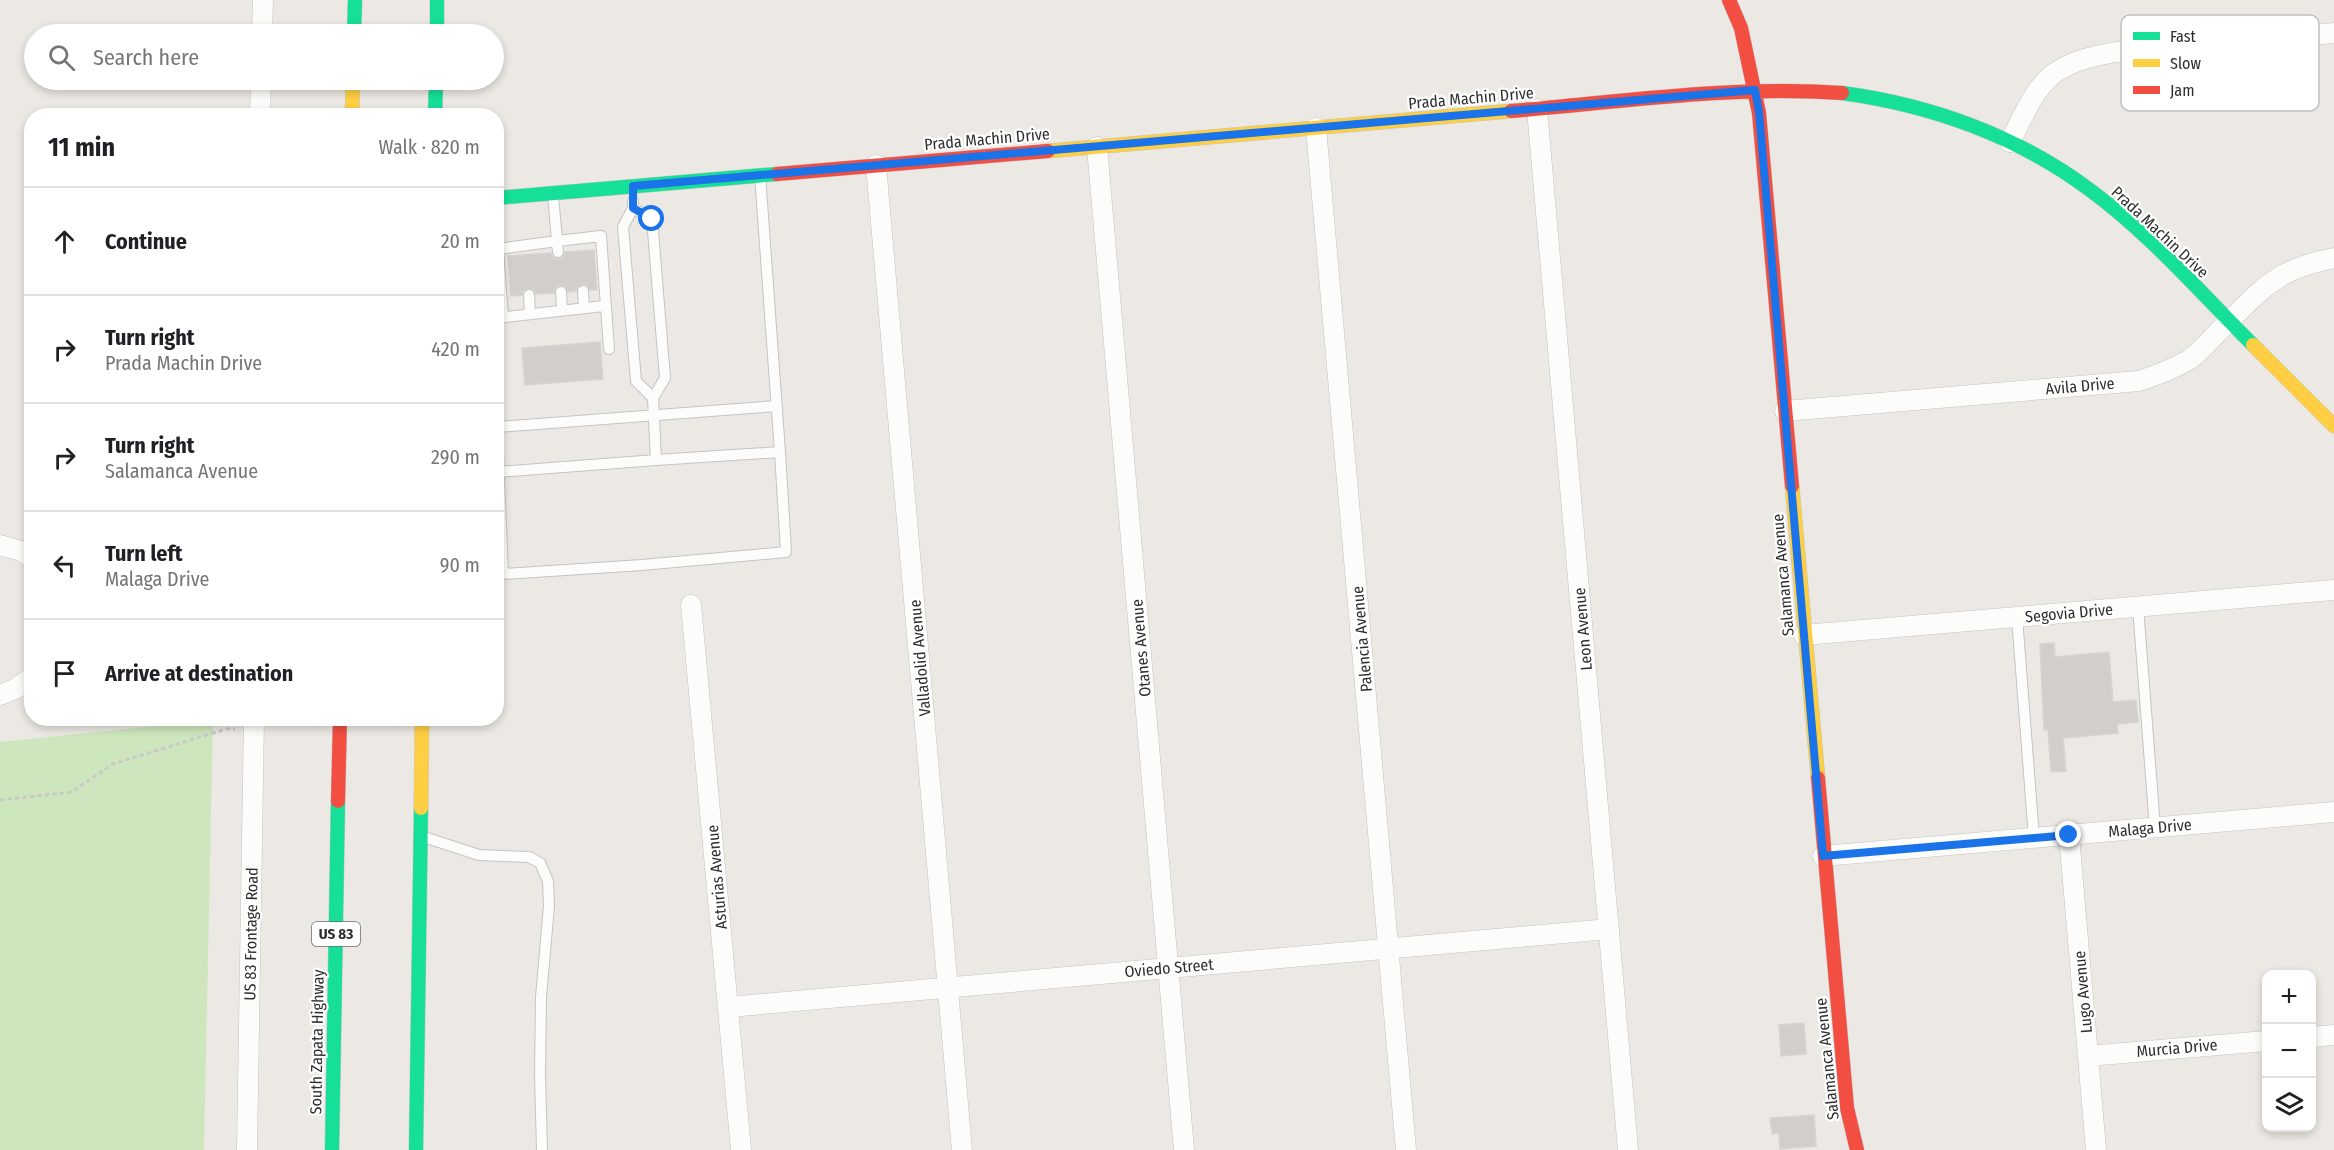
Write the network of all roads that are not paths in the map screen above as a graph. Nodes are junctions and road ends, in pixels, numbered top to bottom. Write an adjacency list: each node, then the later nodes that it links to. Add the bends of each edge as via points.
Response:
1 (262, 0): 5 (street)
2 (355, 0): 6 (street)
3 (437, 0): 7 (street)
4 (1729, 0): 14 (street, Salamanca Avenue, via 1741,28)
5 (262, 24)
6 (354, 24)
7 (437, 24)
8 (2334, 33): 9 (street)
9 (2319, 34)
10 (2121, 52): 20 (street, via 2085,57 2042,82)
11 (261, 90): 15 (street)
12 (353, 90): 16 (street)
13 (436, 90): 17 (street)
14 (1755, 90): 18 (street, Prada Machin Drive); 20 (street, Prada Machin Drive, via 1811,90 1879,98 1939,113); 45 (street, Salamanca Avenue)
15 (260, 108)
16 (352, 108)
17 (435, 108)
18 (1537, 109): 19 (street, Prada Machin Drive); 71 (street, Leon Avenue)
19 (1316, 128): 21 (street, Prada Machin Drive); 72 (street, Palencia Avenue)
20 (2010, 142): 41 (street, Prada Machin Drive, via 2045,160 2122,216)
21 (1097, 147): 22 (street, Prada Machin Drive); 73 (street, Otanes Avenue)
22 (876, 165): 23 (street, Prada Machin Drive); 74 (street, Valladolid Avenue)
23 (760, 175): 24 (street, Prada Machin Drive); 44 (lane)
24 (633, 186): 25 (street, Prada Machin Drive); 27 (lane)
25 (553, 194): 26 (street, Prada Machin Drive); 29 (lane)
26 (504, 197)
27 (633, 208): 43 (lane, via 623,226 636,381); 43 (lane, via 652,219 664,378)
28 (578, 239): 29 (lane); 31 (lane); 36 (lane, via 601,237)
29 (557, 247): 30 (lane)
30 (504, 249)
31 (579, 251)
32 (2334, 258): 41 (street, Avila Drive, via 2286,272 2265,286)
33 (583, 291): 37 (lane)
34 (561, 292): 38 (lane)
35 (529, 295): 39 (lane)
36 (604, 306): 37 (lane); 42 (lane)
37 (584, 307): 38 (lane)
38 (562, 310): 39 (lane)
39 (530, 314): 40 (lane)
40 (504, 317)
41 (2229, 321): 45 (street, Avila Drive, via 2192,358 2139,381); 48 (street, Prada Machin Drive)
42 (609, 349)
43 (653, 398): 46 (lane)
44 (776, 406): 46 (lane); 49 (lane)
45 (1785, 411): 59 (street, Salamanca Avenue)
46 (654, 414): 47 (lane); 50 (lane)
47 (504, 426)
48 (2334, 426)
49 (780, 452): 50 (lane); 54 (lane, via 786,552)
50 (656, 460): 51 (lane)
51 (504, 471)
52 (0, 545): 53 (street)
53 (24, 552)
54 (504, 574)
55 (2334, 590): 57 (street, Segovia Drive)
56 (691, 605): 75 (street, Asturias Avenue)
57 (2138, 607): 58 (street, Segovia Drive); 66 (lane)
58 (2017, 617): 59 (street, Segovia Drive); 69 (lane)
59 (1804, 635): 70 (street, Salamanca Avenue)
60 (24, 683): 61 (street)
61 (0, 695)
62 (254, 726): 80 (street, US 83 Frontage Road)
63 (340, 726): 81 (street, South Zapata Highway / US 83)
64 (423, 726): 68 (street)
65 (2334, 812): 66 (street, Malaga Drive)
66 (2156, 828): 67 (street, Malaga Drive)
67 (2069, 835): 69 (street, Malaga Drive); 79 (street, Lugo Avenue)
68 (421, 836): 82 (street); 83 (lane, via 479,855 529,857 540,863 548,881 541,997)
69 (2034, 838): 70 (street, Malaga Drive)
70 (1823, 856): 89 (street, Salamanca Avenue, via 1847,1108)
71 (1609, 929): 72 (street, Oviedo Street); 88 (street, Leon Avenue)
72 (1389, 948): 73 (street, Oviedo Street); 87 (street, Palencia Avenue)
73 (1169, 968): 74 (street, Oviedo Street); 86 (street, Otanes Avenue)
74 (949, 987): 75 (street, Oviedo Street); 85 (street, Valladolid Avenue)
75 (729, 1007): 84 (street, Asturias Avenue)
76 (2334, 1035): 77 (street)
77 (2316, 1037)
78 (2262, 1041): 79 (street, Murcia Drive)
79 (2088, 1056): 90 (street, Lugo Avenue)
80 (247, 1150)
81 (332, 1150)
82 (416, 1150)
83 (542, 1150)
84 (741, 1150)
85 (962, 1150)
86 (1184, 1150)
87 (1406, 1150)
88 (1628, 1150)
89 (1857, 1150)
90 (2096, 1150)

